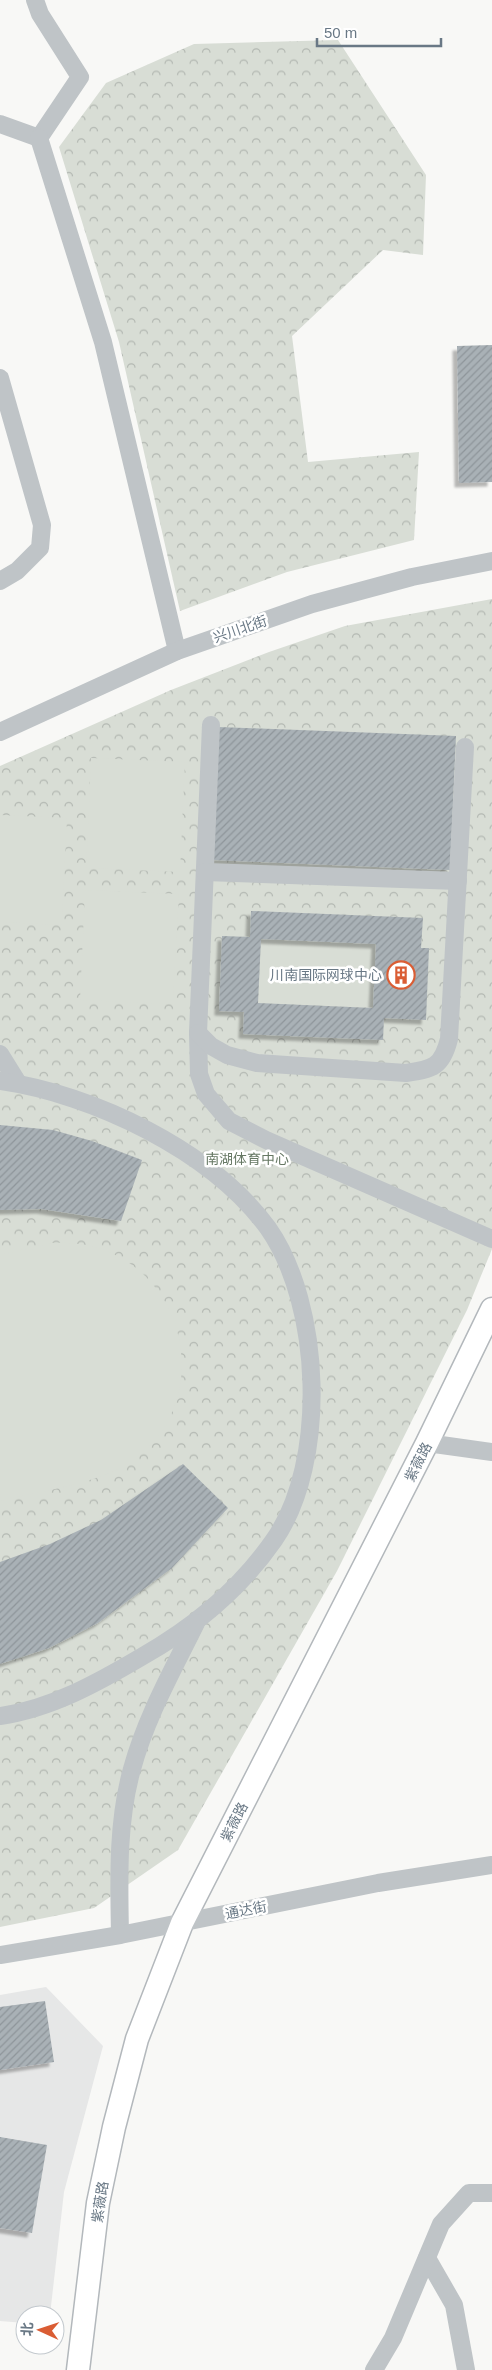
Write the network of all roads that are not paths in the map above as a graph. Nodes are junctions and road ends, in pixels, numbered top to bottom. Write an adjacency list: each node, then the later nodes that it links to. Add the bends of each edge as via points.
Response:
1 (35, 0): 3 (street, via 40,14 80,77)
2 (0, 124): 3 (street)
3 (39, 138): 7 (street, via 103,342)
4 (0, 378): 6 (street, via 42,525 40,548 17,571)
5 (492, 561): 7 (street, 兴川北街, via 412,577 312,604)
6 (0, 581)
7 (177, 652): 9 (street, 兴川北街)
8 (211, 725): 11 (street)
9 (0, 732)
10 (465, 747): 12 (street)
11 (205, 872): 12 (street); 13 (street)
12 (458, 881): 13 (street, via 449,1039 444,1058 429,1070 406,1073 257,1063 227,1055)
13 (198, 1033): 17 (street, via 199,1074 206,1094 229,1121)
14 (0, 1054): 16 (street)
15 (0, 1081): 16 (street)
16 (18, 1083): 21 (street, via 126,1119 208,1166 268,1228 289,1267 302,1307 310,1349 312,1398 308,1446 295,1498 275,1539 233,1590)
17 (492, 1239)
18 (492, 1310): 19 (main road, 紫薇路)
19 (428, 1443): 20 (street); 24 (main road, 紫薇路)
20 (492, 1452)
21 (197, 1621): 22 (street, via 164,1644 80,1691 22,1713); 25 (street, via 159,1698 132,1769 120,1860)
22 (0, 1716)
23 (492, 1865): 24 (street, 通达街, via 378,1883)
24 (182, 1923): 25 (street, 通达街); 29 (main road, 紫薇路, via 137,2039 114,2127 98,2203)
25 (120, 1935): 26 (street, 通达街)
26 (0, 1956)
27 (492, 2193): 28 (street, via 468,2193 441,2224)
28 (427, 2258): 30 (street, via 393,2338); 31 (street, via 454,2305)
29 (78, 2370)
30 (374, 2370)
31 (466, 2370)

